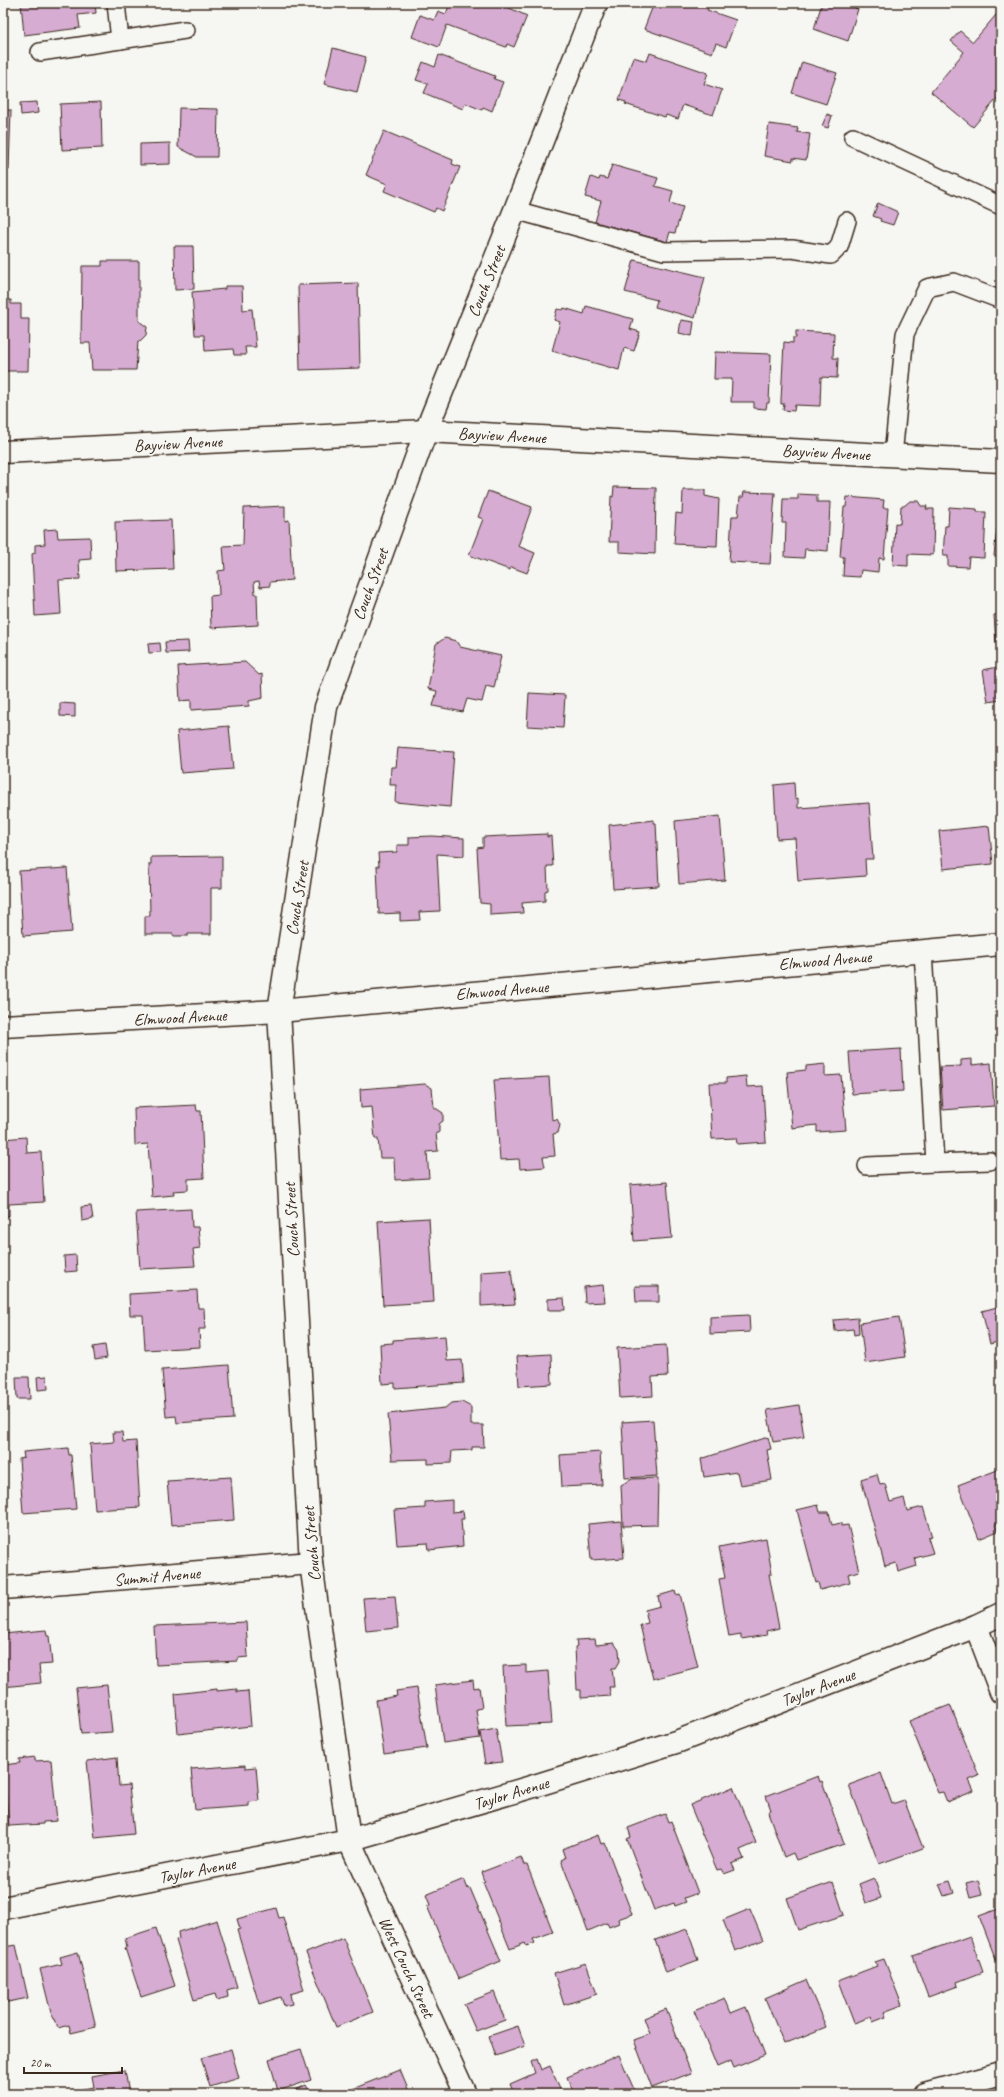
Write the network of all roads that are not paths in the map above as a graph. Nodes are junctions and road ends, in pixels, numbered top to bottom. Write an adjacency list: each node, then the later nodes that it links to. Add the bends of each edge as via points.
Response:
1 (116, 3): 4 (lane)
2 (596, 3): 8 (street, Couch Street)
3 (185, 30): 4 (lane)
4 (120, 40): 5 (lane)
5 (40, 52)
6 (854, 137): 7 (lane)
7 (1001, 206)
8 (515, 210): 9 (lane, via 664,251 792,249 831,256 839,247); 11 (street, Couch Street)
9 (847, 221)
10 (1001, 300): 13 (lane, via 954,282 927,288 905,334)
11 (426, 431): 12 (street, Bayview Avenue); 13 (street, Bayview Avenue); 17 (street, Couch Street, via 326,707)
12 (3, 452)
13 (892, 456): 14 (street, Bayview Avenue)
14 (1001, 461)
15 (1001, 944): 16 (street, Elmwood Avenue)
16 (923, 951): 17 (street, Elmwood Avenue); 20 (lane)
17 (279, 1011): 18 (street, Elmwood Avenue); 22 (street, Couch Street)
18 (3, 1026)
19 (990, 1161): 20 (lane)
20 (935, 1163): 21 (lane)
21 (867, 1166)
22 (311, 1563): 23 (street, Summit Avenue); 27 (street, Couch Street)
23 (3, 1588)
24 (1001, 1614): 25 (street, Taylor Avenue)
25 (976, 1626): 26 (street); 27 (street, Taylor Avenue, via 679,1741 532,1788)
26 (1001, 1692)
27 (349, 1840): 28 (street, Taylor Avenue); 30 (street, West Couch Street)
28 (3, 1908)
29 (1001, 2073): 31 (street)
30 (465, 2094)
31 (924, 2094)

